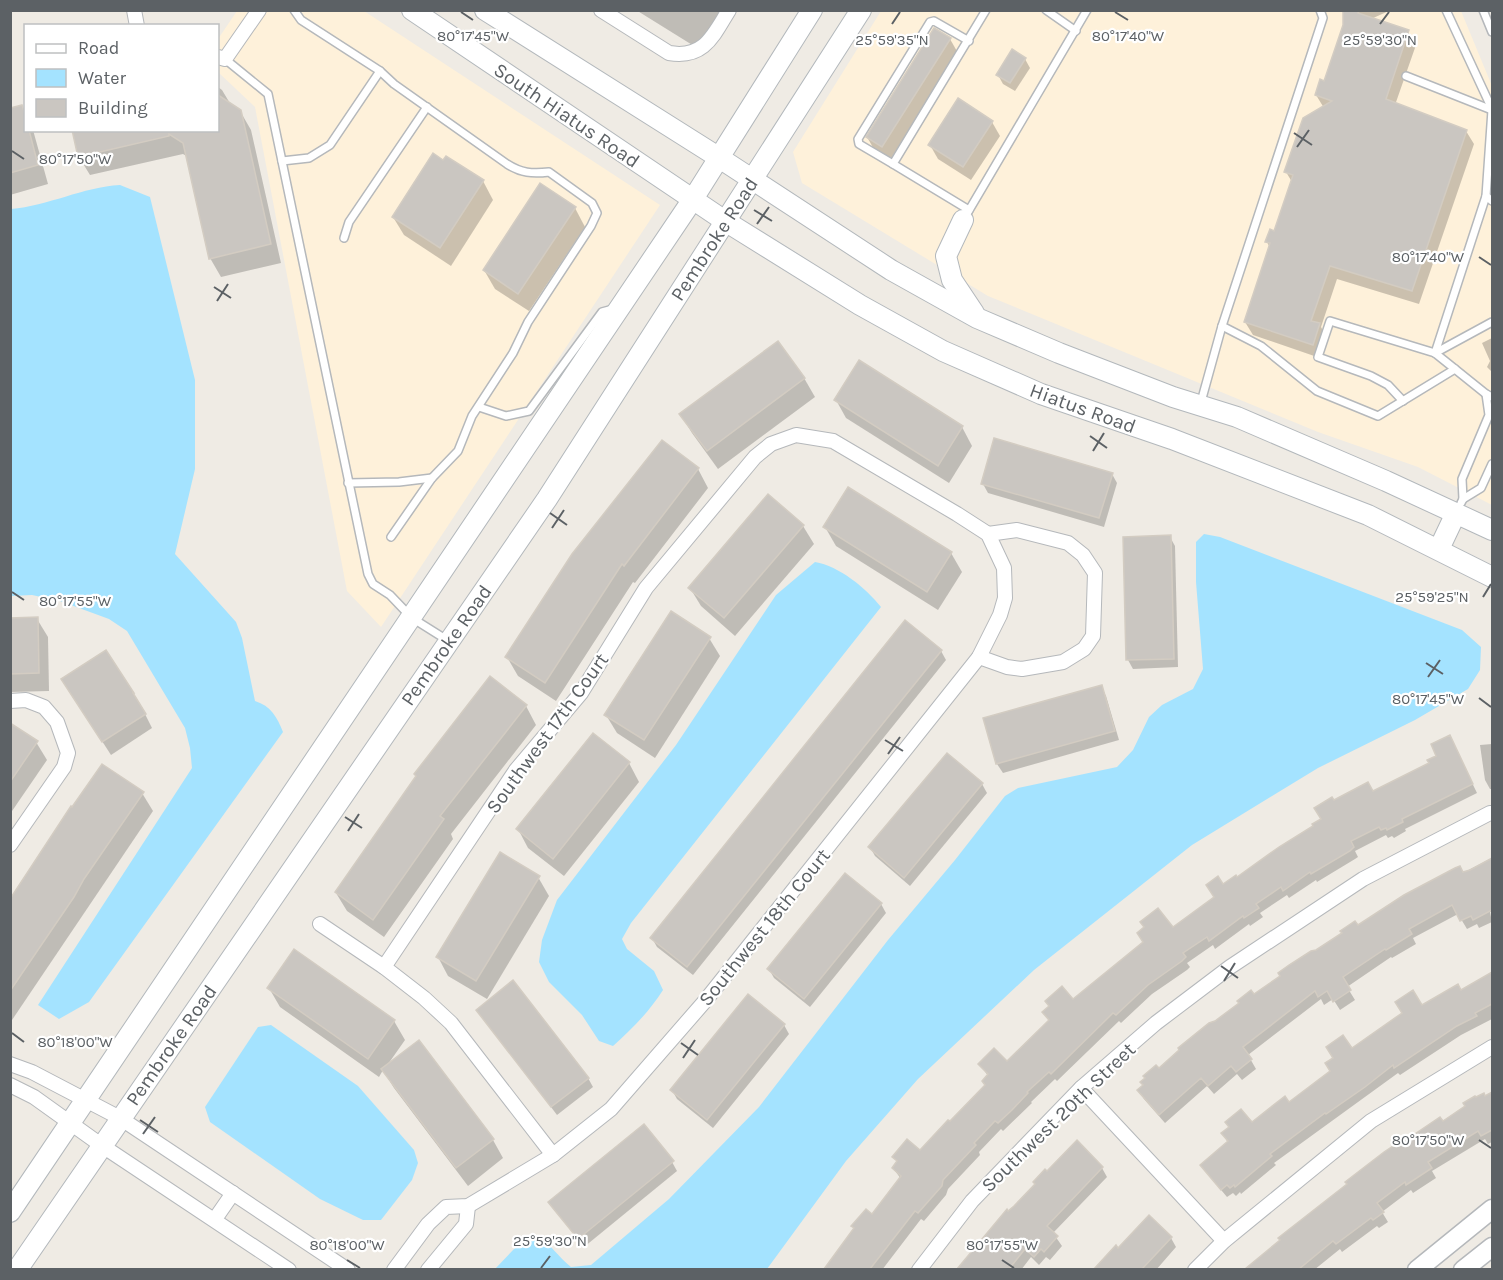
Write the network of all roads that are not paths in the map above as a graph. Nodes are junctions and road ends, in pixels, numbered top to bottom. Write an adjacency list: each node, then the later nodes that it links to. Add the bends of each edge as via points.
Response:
1 (259, 10): 18 (street)
2 (294, 10): 19 (lane, via 301,20)
3 (412, 10): 27 (main road, South Hiatus Road)
4 (485, 10): 23 (main road)
5 (601, 10): 6 (street, via 669,53 680,55 690,54 709,42)
6 (729, 10)
7 (812, 10): 23 (main road, Pembroke Road)
8 (861, 10): 26 (main road, Pembroke Road)
9 (986, 10): 17 (lane)
10 (1046, 10): 15 (lane)
11 (1088, 10): 15 (lane)
12 (1320, 10): 35 (lane, via 1323,18)
13 (1446, 10): 20 (lane, via 1492,110)
14 (1483, 10): 16 (lane)
15 (1076, 31): 29 (lane)
16 (1492, 32)
17 (969, 41): 25 (lane); 25 (lane, via 930,22 858,139 859,144)
18 (221, 58): 24 (lane, via 268,94)
19 (380, 71): 21 (lane); 24 (lane, via 330,145 309,159)
20 (1406, 76)
21 (427, 107): 31 (lane, via 349,222); 41 (lane, via 516,170 549,172 592,203 597,213)
22 (1492, 110): 28 (lane)
23 (718, 157): 26 (main road); 27 (main road, Pembroke Road)
24 (282, 161): 44 (lane)
25 (893, 164): 29 (lane)
26 (751, 180): 30 (main road, Pembroke Road); 33 (main road, via 891,270)
27 (693, 199): 30 (main road, Hiatus Road); 32 (main road, Pembroke Road)
28 (1489, 199): 36 (lane)
29 (966, 215): 33 (main road, via 946,255 952,280)
30 (725, 221): 49 (main road, Hiatus Road, via 943,351 1041,394 1172,439 1368,515); 52 (main road, Pembroke Road, via 547,499)
31 (344, 238)
32 (619, 307): 41 (lane, via 602,312 529,411 506,416); 51 (main road, Pembroke Road)
33 (977, 318): 40 (main road)
34 (1492, 322): 36 (lane)
35 (1222, 326): 39 (lane, via 1261,346 1317,391 1378,416); 40 (lane)
36 (1435, 353): 37 (lane); 39 (lane, via 1330,321 1318,357 1371,376)
37 (1455, 369): 38 (lane); 39 (lane)
38 (1489, 395): 45 (lane, via 1489,415 1462,479)
39 (1403, 400)
40 (1200, 405): 45 (main road)
41 (479, 406): 43 (lane, via 458,451)
42 (1492, 464): 45 (lane, via 1481,488)
43 (432, 478): 44 (lane); 48 (lane)
44 (348, 483): 51 (lane, via 368,574 373,584)
45 (1460, 506): 46 (main road); 49 (main road)
46 (1492, 530)
47 (988, 534): 53 (street, Southwest 18th Court, via 1004,568 1005,598); 53 (street, via 1017,530 1068,543 1083,555 1095,573 1093,636 1084,649 1063,662 1022,669 1006,668); 58 (street, Southwest 17th Court, via 833,441 796,435 771,444 754,457 646,588 581,693 516,770)
48 (391, 537)
49 (1439, 549): 50 (main road, Hiatus Road)
50 (1492, 577)
51 (412, 618): 52 (lane); 63 (main road, Pembroke Road)
52 (449, 641): 64 (main road, Pembroke Road)
53 (979, 657): 67 (street, Southwest 18th Court, via 705,1001 611,1109)
54 (10, 701): 56 (street, via 26,700 44,707 57,722 68,753 64,767)
55 (1491, 813): 62 (street, Southwest 20th Street, via 1362,879 1230,967 1156,1023)
56 (10, 845)
57 (320, 924): 58 (street)
58 (384, 967): 67 (street, via 451,1023)
59 (1492, 1047): 73 (street, via 1371,1120)
60 (10, 1064): 63 (street)
61 (10, 1085): 65 (street)
62 (1081, 1088): 73 (street); 80 (street, Southwest 20th Street, via 972,1201)
63 (85, 1100): 64 (street); 65 (main road, Pembroke Road)
64 (120, 1118): 66 (main road, Pembroke Road); 68 (street)
65 (70, 1123): 66 (street); 71 (main road, Pembroke Road)
66 (101, 1145): 72 (street); 75 (main road, Pembroke Road)
67 (553, 1155): 69 (street, Southwest 18th Court)
68 (234, 1193): 72 (street); 77 (street)
69 (468, 1206): 78 (street, Southwest 18th Court, via 446,1207); 79 (street, via 466,1224)
70 (1492, 1209): 82 (street)
71 (10, 1212)
72 (215, 1219): 76 (street)
73 (1224, 1241): 81 (street)
74 (1492, 1247): 83 (street)
75 (17, 1269)
76 (289, 1269)
77 (348, 1269)
78 (394, 1269)
79 (428, 1269)
80 (919, 1269)
81 (1195, 1269)
82 (1417, 1269)
83 (1463, 1269)

